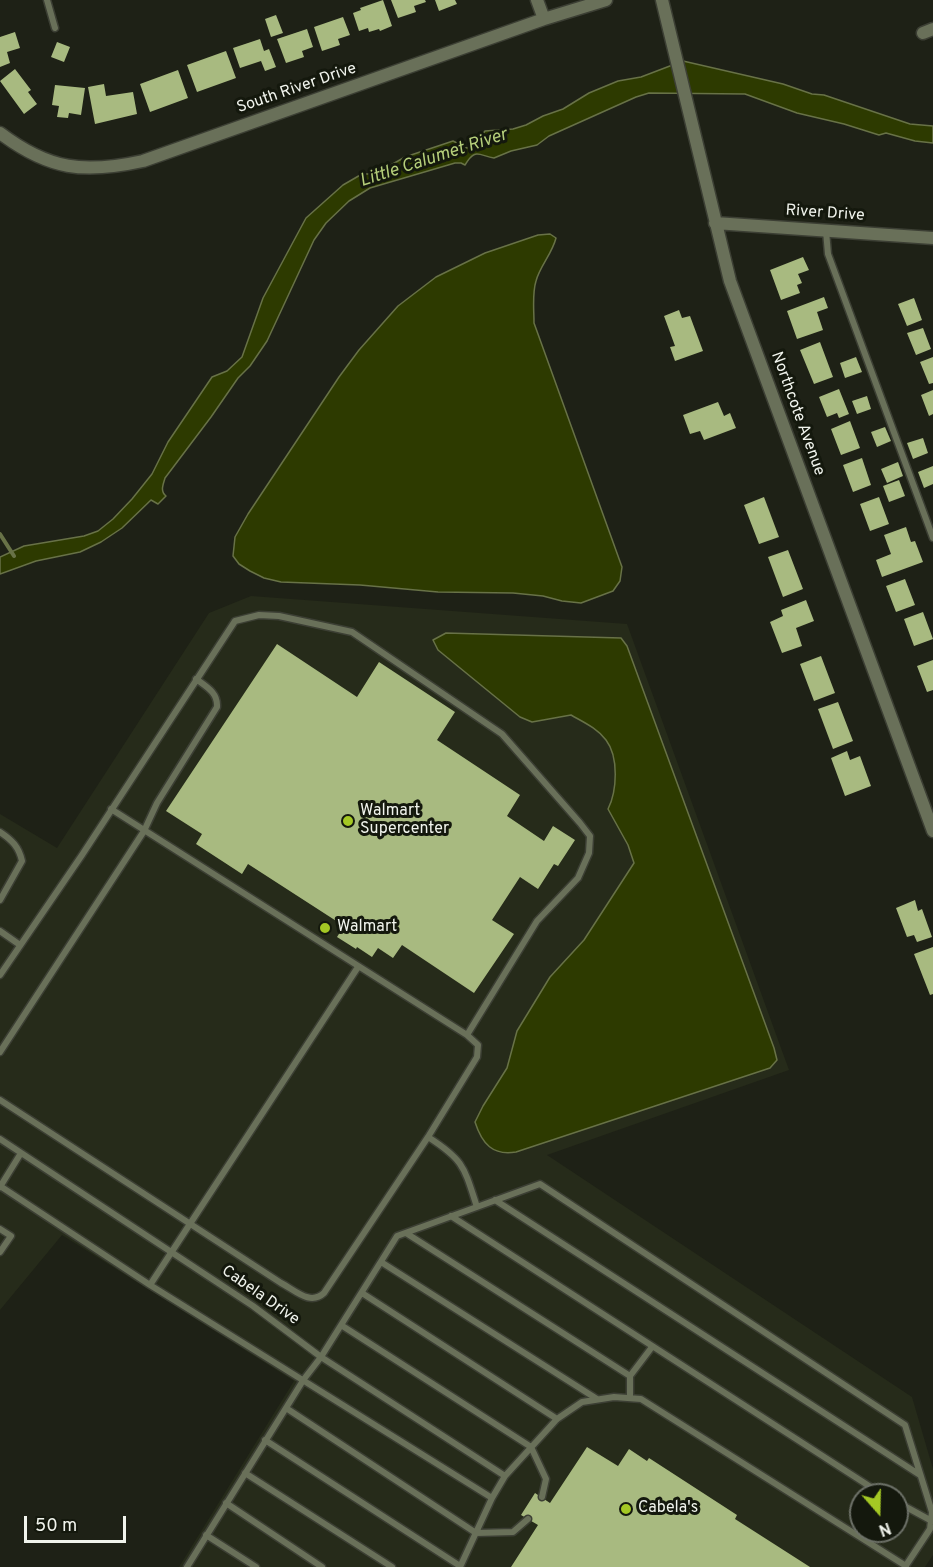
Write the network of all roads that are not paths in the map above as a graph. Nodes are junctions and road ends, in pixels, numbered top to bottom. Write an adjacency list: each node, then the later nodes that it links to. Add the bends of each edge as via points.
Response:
1 (47, 0): 6 (lane)
2 (537, 0): 5 (street)
3 (606, 0): 5 (street, South River Drive)
4 (662, 0): 8 (street, Northcote Avenue)
5 (544, 19): 7 (street, South River Drive, via 143,161 115,167 91,169 49,162)
6 (55, 28)
7 (0, 133)
8 (715, 223): 9 (street, River Drive); 15 (street, Northcote Avenue, via 730,281)
9 (826, 231): 10 (street, River Drive); 11 (lane, via 828,254)
10 (932, 240)
11 (933, 538)
12 (196, 679): 13 (lane); 14 (lane, via 213,693 217,707 157,803); 22 (lane, via 235,621 259,615 279,616 352,632 502,734 590,836 589,853 578,878 537,921)
13 (111, 809): 14 (lane); 19 (lane)
14 (144, 831): 20 (lane); 23 (lane)
15 (933, 831)
16 (0, 832): 17 (lane, via 14,841 22,861)
17 (0, 900)
18 (0, 931): 19 (lane)
19 (20, 945): 21 (lane)
20 (358, 967): 22 (lane); 32 (lane)
21 (0, 975)
22 (467, 1035): 25 (lane, via 478,1045 477,1057)
23 (0, 1052)
24 (0, 1100): 32 (lane)
25 (428, 1137): 30 (lane, via 456,1157); 32 (lane, via 318,1299 311,1300 282,1283)
26 (0, 1139): 27 (lane, Cabela Drive)
27 (21, 1153): 28 (lane); 36 (lane, Cabela Drive)
28 (0, 1186): 38 (lane)
29 (495, 1200): 30 (lane); 52 (lane); 52 (lane, via 540,1184 905,1425)
30 (477, 1207): 31 (lane)
31 (451, 1216): 34 (lane); 41 (lane)
32 (190, 1223): 36 (lane)
33 (0, 1228): 35 (lane, via 11,1236)
34 (406, 1233): 37 (lane, via 397,1236); 43 (lane)
35 (0, 1252)
36 (172, 1252): 38 (lane); 42 (lane, Cabela Drive)
37 (381, 1262): 39 (lane); 46 (lane)
38 (150, 1285): 44 (lane)
39 (362, 1293): 40 (lane); 48 (lane)
40 (341, 1325): 42 (lane); 50 (lane)
41 (652, 1347): 43 (lane); 54 (lane)
42 (321, 1357): 44 (lane); 53 (lane, Cabela Drive)
43 (630, 1376): 45 (lane)
44 (304, 1379): 47 (lane); 56 (lane)
45 (630, 1398): 46 (lane); 63 (lane, via 641,1398)
46 (598, 1400): 48 (lane, via 582,1402)
47 (286, 1408): 49 (lane); 61 (lane)
48 (557, 1419): 50 (lane)
49 (266, 1440): 51 (lane); 68 (lane)
50 (531, 1447): 53 (lane); 55 (lane, via 546,1479)
51 (246, 1473): 57 (lane); 67 (lane)
52 (920, 1475): 60 (lane)
53 (505, 1476): 56 (lane)
54 (865, 1483)
55 (542, 1497)
56 (492, 1498): 61 (lane)
57 (226, 1503): 62 (lane); 66 (lane)
58 (909, 1509): 60 (lane)
59 (528, 1519): 61 (lane, via 513,1532)
60 (932, 1521): 63 (lane)
61 (476, 1533): 68 (lane)
62 (206, 1535): 64 (lane); 65 (lane)
63 (906, 1566)
64 (187, 1567)
65 (256, 1567)
66 (322, 1567)
67 (392, 1567)
68 (460, 1567)

